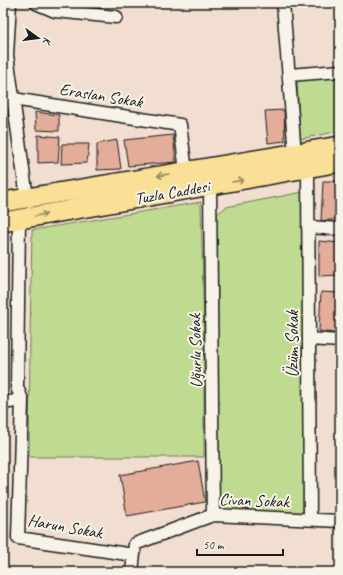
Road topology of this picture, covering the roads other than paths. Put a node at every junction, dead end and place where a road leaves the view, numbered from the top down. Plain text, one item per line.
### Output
1 (10, 3) edge
2 (36, 3) edge
3 (284, 3) edge
4 (55, 7) edge
5 (116, 17) dead end
6 (5, 54) edge
7 (340, 71) edge
8 (289, 75) junction
9 (13, 99) junction
10 (340, 146) edge
11 (301, 161) junction
12 (340, 162) edge
13 (186, 171) junction
14 (210, 186) junction
15 (27, 198) junction
16 (3, 202) edge
17 (11, 220) edge
18 (308, 227) junction
19 (340, 229) edge
20 (309, 339) junction
21 (340, 341) edge
22 (22, 400) junction
23 (3, 403) edge
24 (213, 515) junction
25 (310, 519) junction
26 (340, 520) edge
27 (134, 555) junction
28 (132, 572) edge

1 - 6 street
2 - 4 street
3 - 8 street, Üzüm Sokak
4 - 5 street
6 - 9 street
7 - 8 street
8 - 11 street, Üzüm Sokak
9 - 13 street, Eraslan Sokak
9 - 15 street
10 - 11 main road, Tuzla Caddesi
11 - 12 main road, Tuzla Caddesi
11 - 13 main road, Tuzla Caddesi
14 -> 11 main road, Tuzla Caddesi
11 - 18 street, Üzüm Sokak
13 -> 15 main road, Tuzla Caddesi
17 -> 14 main road, Tuzla Caddesi
14 - 24 street, Uğurlu Sokak
15 - 16 main road, Tuzla Caddesi
17 - 22 street, Harun Sokak
18 - 19 street
18 - 20 street, Üzüm Sokak
20 - 21 street
20 - 25 street, Üzüm Sokak
22 - 23 street
22 - 27 street, Harun Sokak
24 - 25 street, Civan Sokak
24 - 27 street, Civan Sokak
25 - 26 street, Civan Sokak
27 - 28 street

